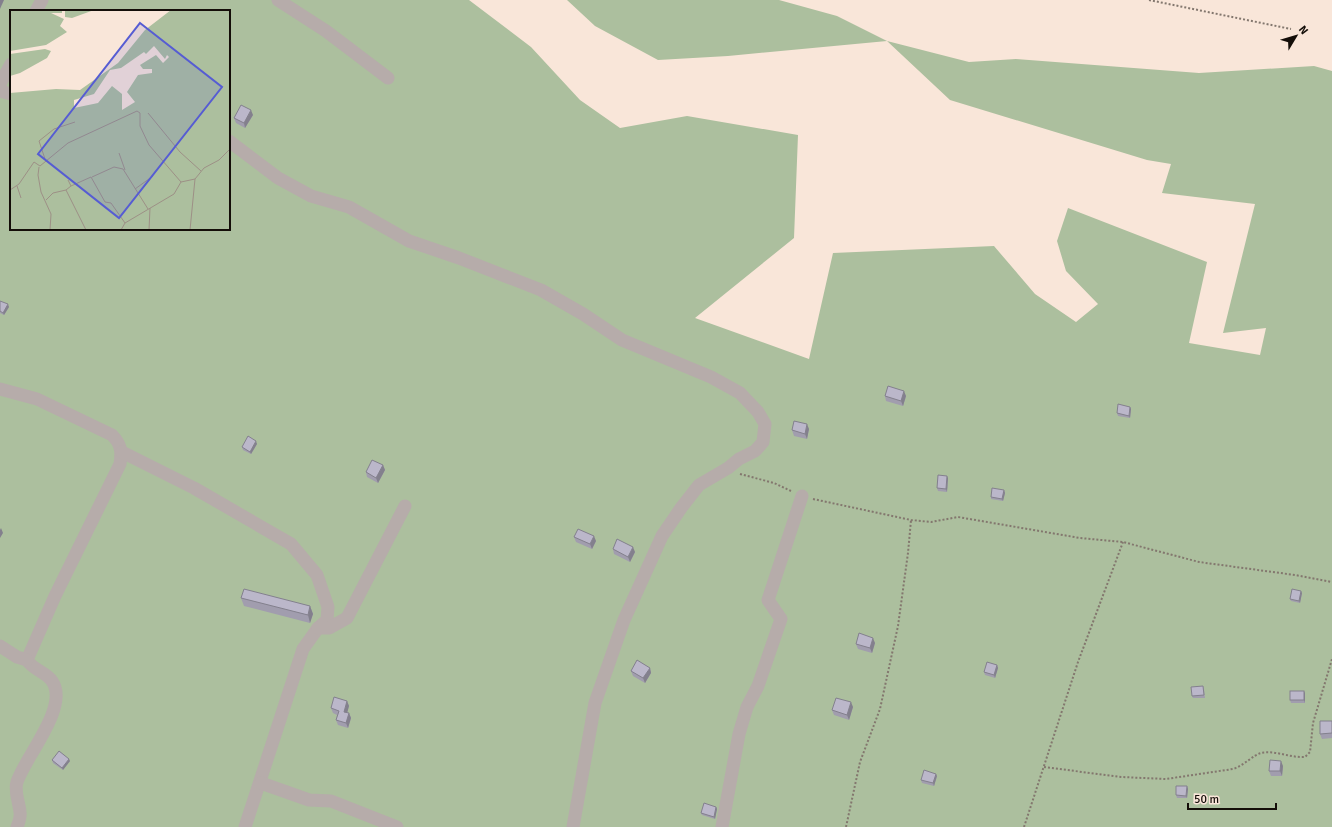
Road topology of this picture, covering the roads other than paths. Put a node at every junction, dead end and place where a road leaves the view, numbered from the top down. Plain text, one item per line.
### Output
1 (42, 0) edge
2 (278, 0) edge
3 (37, 10) edge
4 (10, 66) edge
5 (388, 78) dead end
6 (0, 84) edge
7 (0, 91) edge
8 (10, 94) edge
9 (230, 142) edge
10 (0, 389) edge
11 (122, 452) junction
12 (802, 496) road end
13 (406, 506) dead end
14 (318, 628) junction
15 (0, 646) edge
16 (27, 660) junction
17 (260, 783) junction
18 (18, 827) edge
19 (245, 827) edge
20 (397, 827) edge
21 (573, 827) edge
22 (722, 827) edge

1 - 3 street
2 - 5 street
4 - 6 street
7 - 8 street
9 - 21 street
10 - 11 street
11 - 14 street
11 - 16 street
12 - 22 street
13 - 14 street
14 - 17 street
15 - 16 street
16 - 18 street
17 - 19 street
17 - 20 street

